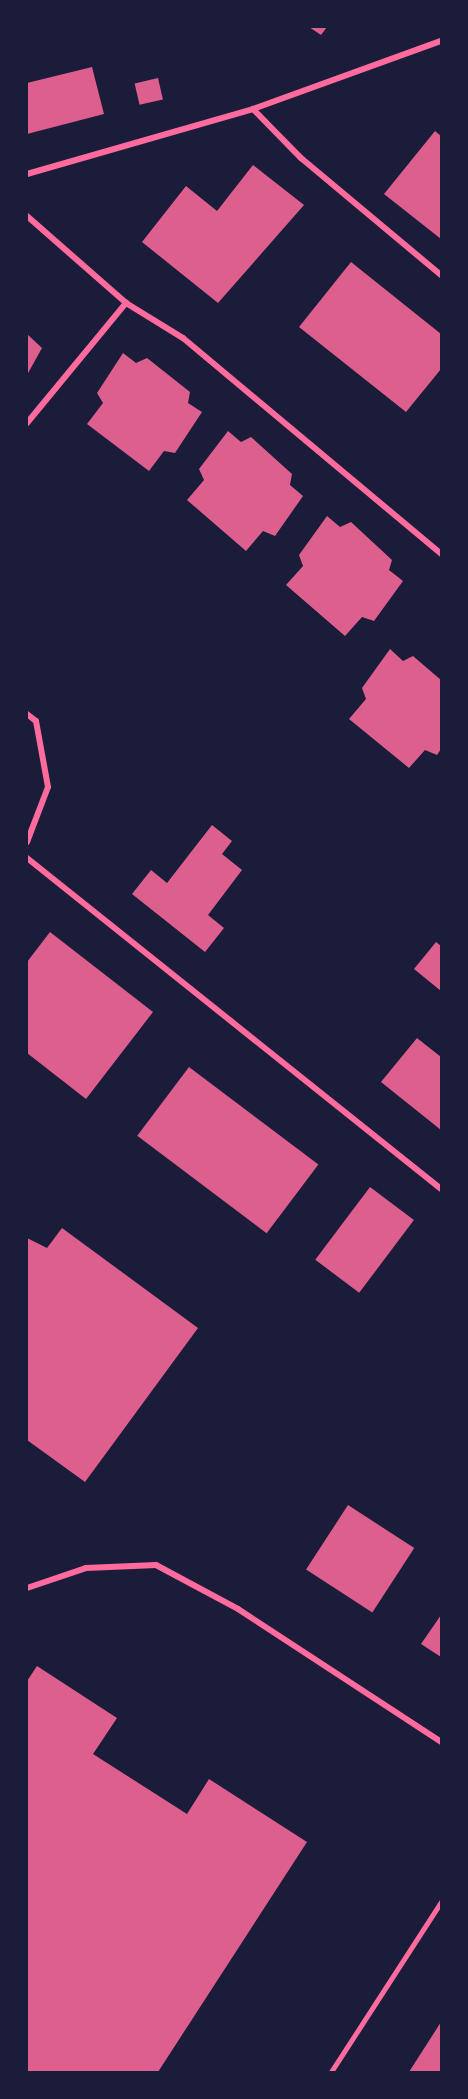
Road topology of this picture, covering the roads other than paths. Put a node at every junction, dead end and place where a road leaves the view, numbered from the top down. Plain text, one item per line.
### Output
1 (441, 41) edge
2 (253, 110) junction
3 (27, 174) edge
4 (27, 216) edge
5 (441, 275) edge
6 (126, 303) junction
7 (27, 423) edge
8 (441, 555) edge
9 (27, 714) edge
10 (27, 842) edge
11 (27, 858) edge
12 (441, 1189) edge
13 (27, 1588) edge
14 (441, 1742) edge
15 (441, 1902) edge
16 (332, 2072) edge

1 - 2 street
2 - 3 street
2 - 5 street
4 - 6 street
6 - 7 street
6 - 8 street
9 - 10 street
11 - 12 street
13 - 14 street
15 - 16 lane

